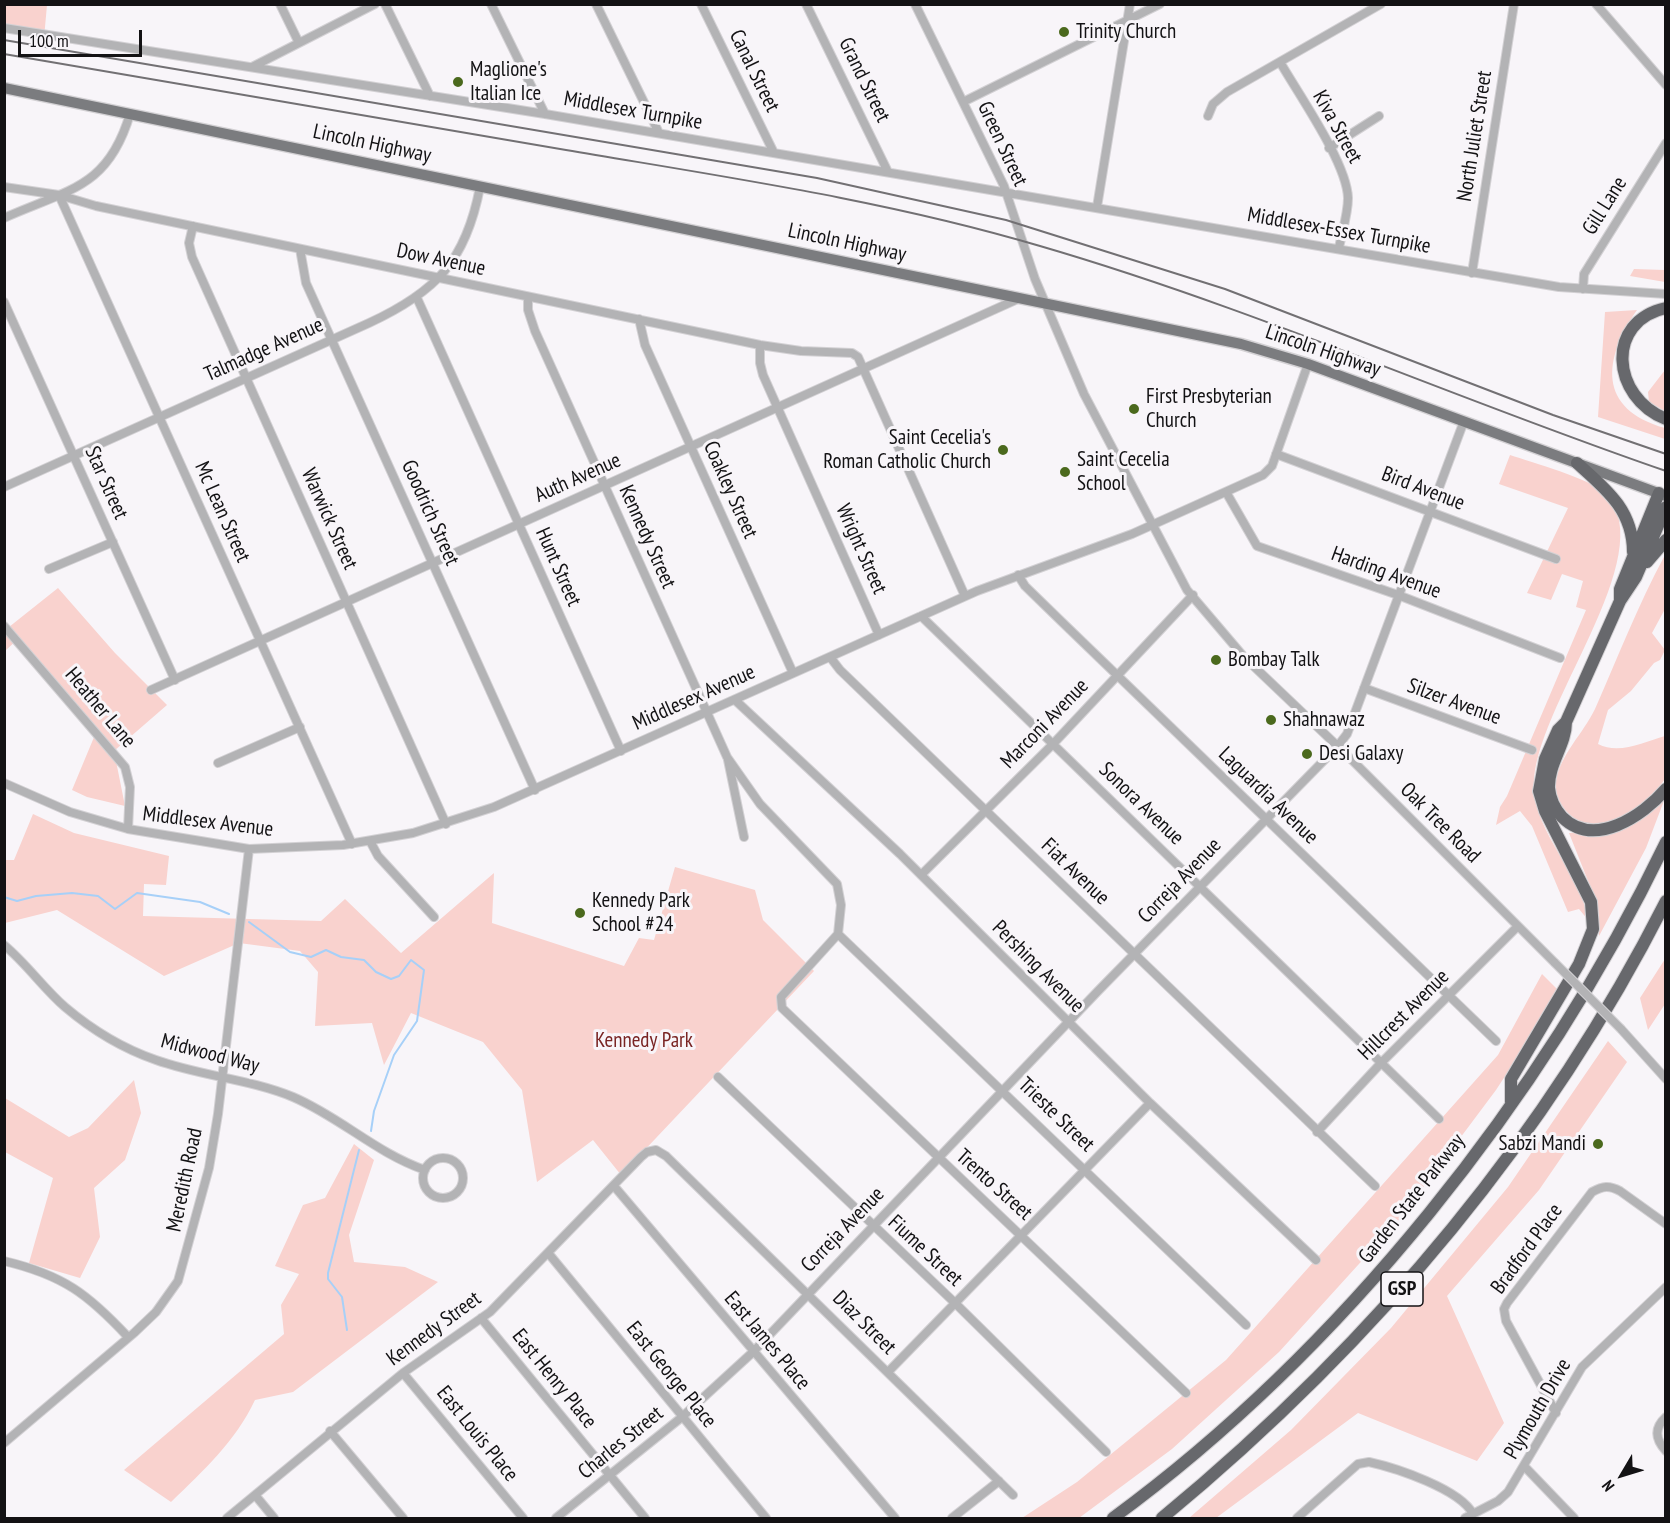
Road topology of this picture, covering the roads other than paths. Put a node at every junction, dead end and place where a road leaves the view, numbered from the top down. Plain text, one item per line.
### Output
1 (280, 4) edge
2 (375, 4) edge
3 (385, 4) edge
4 (491, 4) edge
5 (596, 4) edge
6 (701, 4) edge
7 (806, 4) edge
8 (915, 4) edge
9 (1130, 4) edge
10 (1160, 4) edge
11 (1381, 4) edge
12 (1514, 4) edge
13 (1596, 4) edge
14 (1128, 21) junction
15 (4, 28) edge
16 (299, 43) junction
17 (1280, 62) junction
18 (251, 68) junction
19 (1665, 85) edge
20 (4, 88) edge
21 (430, 96) junction
22 (963, 102) junction
23 (130, 114) junction
24 (545, 114) junction
25 (1208, 116) dead end
26 (1379, 116) dead end
27 (659, 133) junction
28 (1665, 143) edge
29 (1329, 148) junction
30 (774, 153) junction
31 (888, 172) junction
32 (4, 187) edge
33 (480, 187) junction
34 (1006, 192) junction
35 (59, 195) junction
36 (1097, 207) junction
37 (4, 218) edge
38 (193, 226) junction
39 (1339, 248) junction
40 (300, 249) junction
41 (1472, 273) junction
42 (440, 277) junction
43 (1583, 289) junction
44 (1665, 294) edge
45 (528, 297) junction
46 (417, 298) junction
47 (1020, 298) junction
48 (4, 302) edge
49 (1045, 303) junction
50 (1665, 308) edge
51 (639, 319) junction
52 (332, 340) junction
53 (760, 345) junction
54 (1308, 364) junction
55 (864, 369) junction
56 (246, 378) junction
57 (777, 408) junction
58 (160, 417) junction
59 (1665, 419) edge
60 (1464, 421) junction
61 (691, 447) junction
62 (1276, 454) junction
63 (74, 456) junction
64 (1577, 463) junction
65 (605, 486) junction
66 (4, 487) edge
67 (1226, 492) junction
68 (1662, 494) edge
69 (1665, 507) edge
70 (1430, 511) junction
71 (519, 525) junction
72 (1151, 525) junction
73 (1665, 540) edge
74 (113, 542) junction
75 (1633, 558) junction
76 (1556, 559) dead end
77 (433, 564) junction
78 (49, 569) dead end
79 (1018, 575) junction
80 (1636, 577) junction
81 (1193, 595) junction
82 (1398, 595) junction
83 (965, 596) junction
84 (1620, 601) junction
85 (346, 602) junction
86 (921, 616) junction
87 (4, 626) edge
88 (879, 635) junction
89 (261, 641) junction
90 (830, 657) junction
91 (1560, 658) dead end
92 (793, 673) junction
93 (1116, 676) junction
94 (175, 680) junction
95 (1364, 688) junction
96 (151, 690) dead end
97 (735, 700) junction
98 (706, 712) junction
99 (1566, 722) junction
100 (300, 727) junction
101 (1053, 744) junction
102 (1337, 747) junction
103 (1532, 750) dead end
104 (621, 751) junction
105 (727, 757) junction
106 (218, 763) dead end
107 (4, 783) edge
108 (1665, 789) edge
109 (535, 790) junction
110 (985, 810) junction
111 (1266, 819) junction
112 (446, 824) junction
113 (128, 829) junction
114 (744, 837) dead end
115 (370, 841) junction
116 (1665, 842) edge
117 (352, 844) junction
118 (249, 849) junction
119 (921, 875) junction
120 (1200, 886) junction
121 (1665, 901) edge
122 (434, 917) dead end
123 (1660, 920) edge
124 (1518, 926) junction
125 (838, 934) junction
126 (4, 945) edge
127 (1134, 954) junction
128 (1448, 995) junction
129 (1069, 1022) junction
130 (1496, 1041) dead end
131 (1382, 1062) junction
132 (718, 1077) dead end
133 (223, 1078) junction
134 (1665, 1079) edge
135 (1003, 1090) junction
136 (1511, 1102) junction
137 (1150, 1103) junction
138 (1440, 1119) dead end
139 (1317, 1132) junction
140 (647, 1152) joint
141 (938, 1158) junction
142 (1085, 1169) junction
143 (425, 1170) junction
144 (614, 1186) junction
145 (1375, 1186) dead end
146 (1665, 1224) edge
147 (872, 1225) junction
148 (1021, 1234) junction
149 (549, 1254) junction
150 (1316, 1260) dead end
151 (4, 1261) edge
152 (1665, 1287) edge
153 (807, 1292) junction
154 (954, 1302) junction
155 (481, 1318) junction
156 (1246, 1325) dead end
157 (128, 1337) junction
158 (753, 1352) junction
159 (888, 1372) junction
160 (403, 1373) junction
161 (1186, 1393) dead end
162 (1556, 1413) junction
163 (682, 1417) junction
164 (1665, 1417) edge
165 (330, 1431) junction
166 (4, 1443) edge
167 (1665, 1451) edge
168 (1106, 1452) dead end
169 (1525, 1467) junction
170 (609, 1476) junction
171 (999, 1481) junction
172 (255, 1495) junction
173 (1013, 1495) dead end
174 (1469, 1516) edge
175 (227, 1518) edge
176 (274, 1518) edge
177 (403, 1518) edge
178 (523, 1518) edge
179 (556, 1518) edge
180 (645, 1518) edge
181 (766, 1518) edge
182 (895, 1518) edge
183 (952, 1518) edge
184 (1113, 1518) edge
185 (1162, 1518) edge
186 (1297, 1518) edge
187 (1574, 1518) edge

1 - 16 street
2 - 16 street
3 - 21 street
4 - 24 street
5 - 27 street
6 - 30 street, Canal Street
7 - 31 street, Grand Street
8 - 22 street, Green Street
9 - 14 street
10 - 14 street
11 - 17 street
12 - 41 street, North Juliet Street
13 - 19 street
14 - 22 street
14 - 36 street
15 - 18 street, Middlesex Turnpike
16 - 18 street
17 - 25 street
17 - 29 street, Kiva Street
18 - 21 street, Middlesex Turnpike
20 - 23 main road, Lincoln Highway
21 - 24 street, Middlesex Turnpike
22 - 34 street, Green Street
23 - 33 main road, Lincoln Highway
23 - 35 street
24 - 27 street, Middlesex Turnpike
26 - 29 street
27 - 30 street, Middlesex Turnpike
28 - 43 street, Gill Lane
29 - 39 street, Kiva Street
30 - 31 street, Middlesex Turnpike
31 - 34 street, Middlesex Turnpike
32 - 35 street, Dow Avenue
33 - 42 street, Talmadge Avenue
33 - 47 main road, Lincoln Highway
34 - 36 street, Middlesex-Essex Turnpike
34 - 49 street, Green Street
35 - 37 street
35 - 38 street, Dow Avenue
35 - 58 street, Mc Lean Street
36 - 39 street, Middlesex-Essex Turnpike
38 - 40 street, Dow Avenue
38 - 56 street, Warwick Street
39 - 41 street, Middlesex-Essex Turnpike
40 - 42 street, Dow Avenue
40 - 52 street, Goodrich Street
41 - 43 street, Middlesex-Essex Turnpike
42 - 45 street, Dow Avenue
42 - 46 street, Talmadge Avenue
43 - 44 street, Middlesex-Essex Turnpike
45 - 51 street, Dow Avenue
45 - 65 street, Kennedy Street
46 - 52 street, Talmadge Avenue
46 - 71 street, Hunt Street
47 - 49 main road, Lincoln Highway
47 - 55 street, Auth Avenue
48 - 63 street, Star Street
49 - 54 main road, Lincoln Highway
49 - 72 street, Oak Tree Road
50 - 59 highway
51 - 53 street, Dow Avenue
51 - 61 street, Coakley Street
52 - 56 street, Talmadge Avenue
52 - 77 street, Goodrich Street
53 - 55 street, Dow Avenue
53 - 57 street, Wright Street
54 - 60 main road, Lincoln Highway
54 - 62 street, Middlesex Avenue
55 - 57 street, Auth Avenue
55 - 83 street
56 - 58 street, Talmadge Avenue
56 - 85 street, Warwick Street
57 - 61 street, Auth Avenue
57 - 88 street, Wright Street
58 - 63 street, Talmadge Avenue
58 - 89 street, Mc Lean Street
60 - 64 main road, Lincoln Highway
60 - 70 street, Correja Avenue
61 - 65 street, Auth Avenue
61 - 92 street, Coakley Street
62 - 67 street, Middlesex Avenue
62 - 70 street, Bird Avenue
63 - 66 street, Talmadge Avenue
63 - 74 street, Star Street
64 - 68 main road, Lincoln Highway
64 - 75 highway
65 - 71 street, Auth Avenue
65 - 98 street, Kennedy Street
67 - 72 street, Middlesex Avenue
67 - 82 street, Harding Avenue
68 - 75 highway
69 - 80 highway
70 - 76 street, Bird Avenue
70 - 82 street, Correja Avenue
71 - 77 street, Auth Avenue
71 - 104 street, Hunt Street
72 - 79 street, Middlesex Avenue
72 - 81 street, Oak Tree Road
73 - 80 highway
74 - 78 street
74 - 94 street, Star Street
75 - 84 highway
77 - 85 street, Auth Avenue
77 - 109 street, Goodrich Street
79 - 83 street, Middlesex Avenue
79 - 93 street, Laguardia Avenue
80 - 84 highway
81 - 93 street, Marconi Avenue
81 - 102 street, Oak Tree Road
82 - 91 street, Harding Avenue
82 - 95 street, Correja Avenue
83 - 86 street, Middlesex Avenue
84 - 99 highway
85 - 89 street, Auth Avenue
85 - 112 street, Warwick Street
86 - 88 street, Middlesex Avenue
86 - 101 street, Sonora Avenue
87 - 113 street, Heather Lane
88 - 90 street, Middlesex Avenue
89 - 94 street, Auth Avenue
89 - 100 street, Mc Lean Street
90 - 92 street, Middlesex Avenue
90 - 110 street, Fiat Avenue
92 - 97 street, Middlesex Avenue
93 - 101 street, Marconi Avenue
93 - 111 street, Laguardia Avenue
94 - 96 street, Auth Avenue
95 - 102 street, Correja Avenue
95 - 103 street, Silzer Avenue
97 - 98 street, Middlesex Avenue
97 - 119 street, Pershing Avenue
98 - 104 street, Middlesex Avenue
98 - 105 street, Kennedy Street
99 - 108 highway
99 - 136 highway
100 - 106 street
100 - 117 street, Mc Lean Street
101 - 110 street, Marconi Avenue
101 - 120 street, Sonora Avenue
102 - 111 street, Correja Avenue
102 - 124 street, Oak Tree Road
104 - 109 street, Middlesex Avenue
105 - 114 street, Kennedy Street
105 - 125 street, Kennedy Street
107 - 113 street, Middlesex Avenue
109 - 112 street, Middlesex Avenue
110 - 119 street, Marconi Avenue
110 - 127 street, Fiat Avenue
111 - 120 street, Correja Avenue
111 - 128 street, Laguardia Avenue
112 - 115 street, Middlesex Avenue
113 - 118 street, Middlesex Avenue
115 - 117 street, Middlesex Avenue
115 - 122 street
116 - 136 highway, Garden State Parkway / GSP
117 - 118 street, Middlesex Avenue
118 - 133 street, Meredith Road
119 - 129 street, Pershing Avenue
120 - 127 street, Correja Avenue
120 - 131 street, Sonora Avenue
121 - 123 highway
123 - 185 highway, GSP
124 - 128 street, Hillcrest Avenue
124 - 134 street, Oak Tree Road, bridge
125 - 135 street, Trieste Street
125 - 141 street, Trento Street
126 - 133 street, Midwood Way
127 - 129 street, Correja Avenue
127 - 139 street, Fiat Avenue
128 - 130 street, Laguardia Avenue
128 - 131 street, Hillcrest Avenue
129 - 135 street, Correja Avenue
129 - 137 street, Pershing Avenue
131 - 138 street, Sonora Avenue
131 - 139 street, Hillcrest Avenue
132 - 147 street, Fiume Street
133 - 143 street, Midwood Way
133 - 157 street, Meredith Road
135 - 141 street, Correja Avenue
135 - 142 street, Trieste Street
136 - 184 highway, Garden State Parkway / GSP
137 - 142 street
137 - 150 street, Pershing Avenue
139 - 145 street, Fiat Avenue
140 - 144 street, Kennedy Street
140 - 153 street, Diaz Street
141 - 147 street, Correja Avenue
141 - 148 street, Trento Street
142 - 148 street
142 - 156 street, Trieste Street
143 - 143 street
144 - 149 street, Kennedy Street
144 - 158 street, East James Place
146 - 162 street, Bradford Place
147 - 153 street, Correja Avenue
147 - 154 street, Fiume Street
148 - 154 street
148 - 161 street, Trento Street
149 - 155 street, Kennedy Street
149 - 163 street, East George Place
151 - 157 street
152 - 162 street, Plymouth Drive
153 - 158 street, Charles Street
153 - 159 street, Diaz Street
154 - 159 street
154 - 168 street, Fiume Street
155 - 160 street, Kennedy Street
155 - 170 street, East Henry Place
157 - 166 street, Meredith Road
158 - 163 street, Charles Street
158 - 182 street, East James Place
159 - 171 street, Diaz Street
160 - 165 street, Kennedy Street
160 - 178 street, East Louis Place
162 - 169 street, Plymouth Drive
163 - 170 street, Charles Street
163 - 181 street, East George Place
164 - 167 street
165 - 172 street, Kennedy Street
165 - 177 street
169 - 174 street, Plymouth Drive
169 - 187 street
170 - 179 street, Charles Street
170 - 180 street, East Henry Place
171 - 173 street, Diaz Street
171 - 183 street
172 - 175 street, Kennedy Street
172 - 176 street
174 - 186 street

